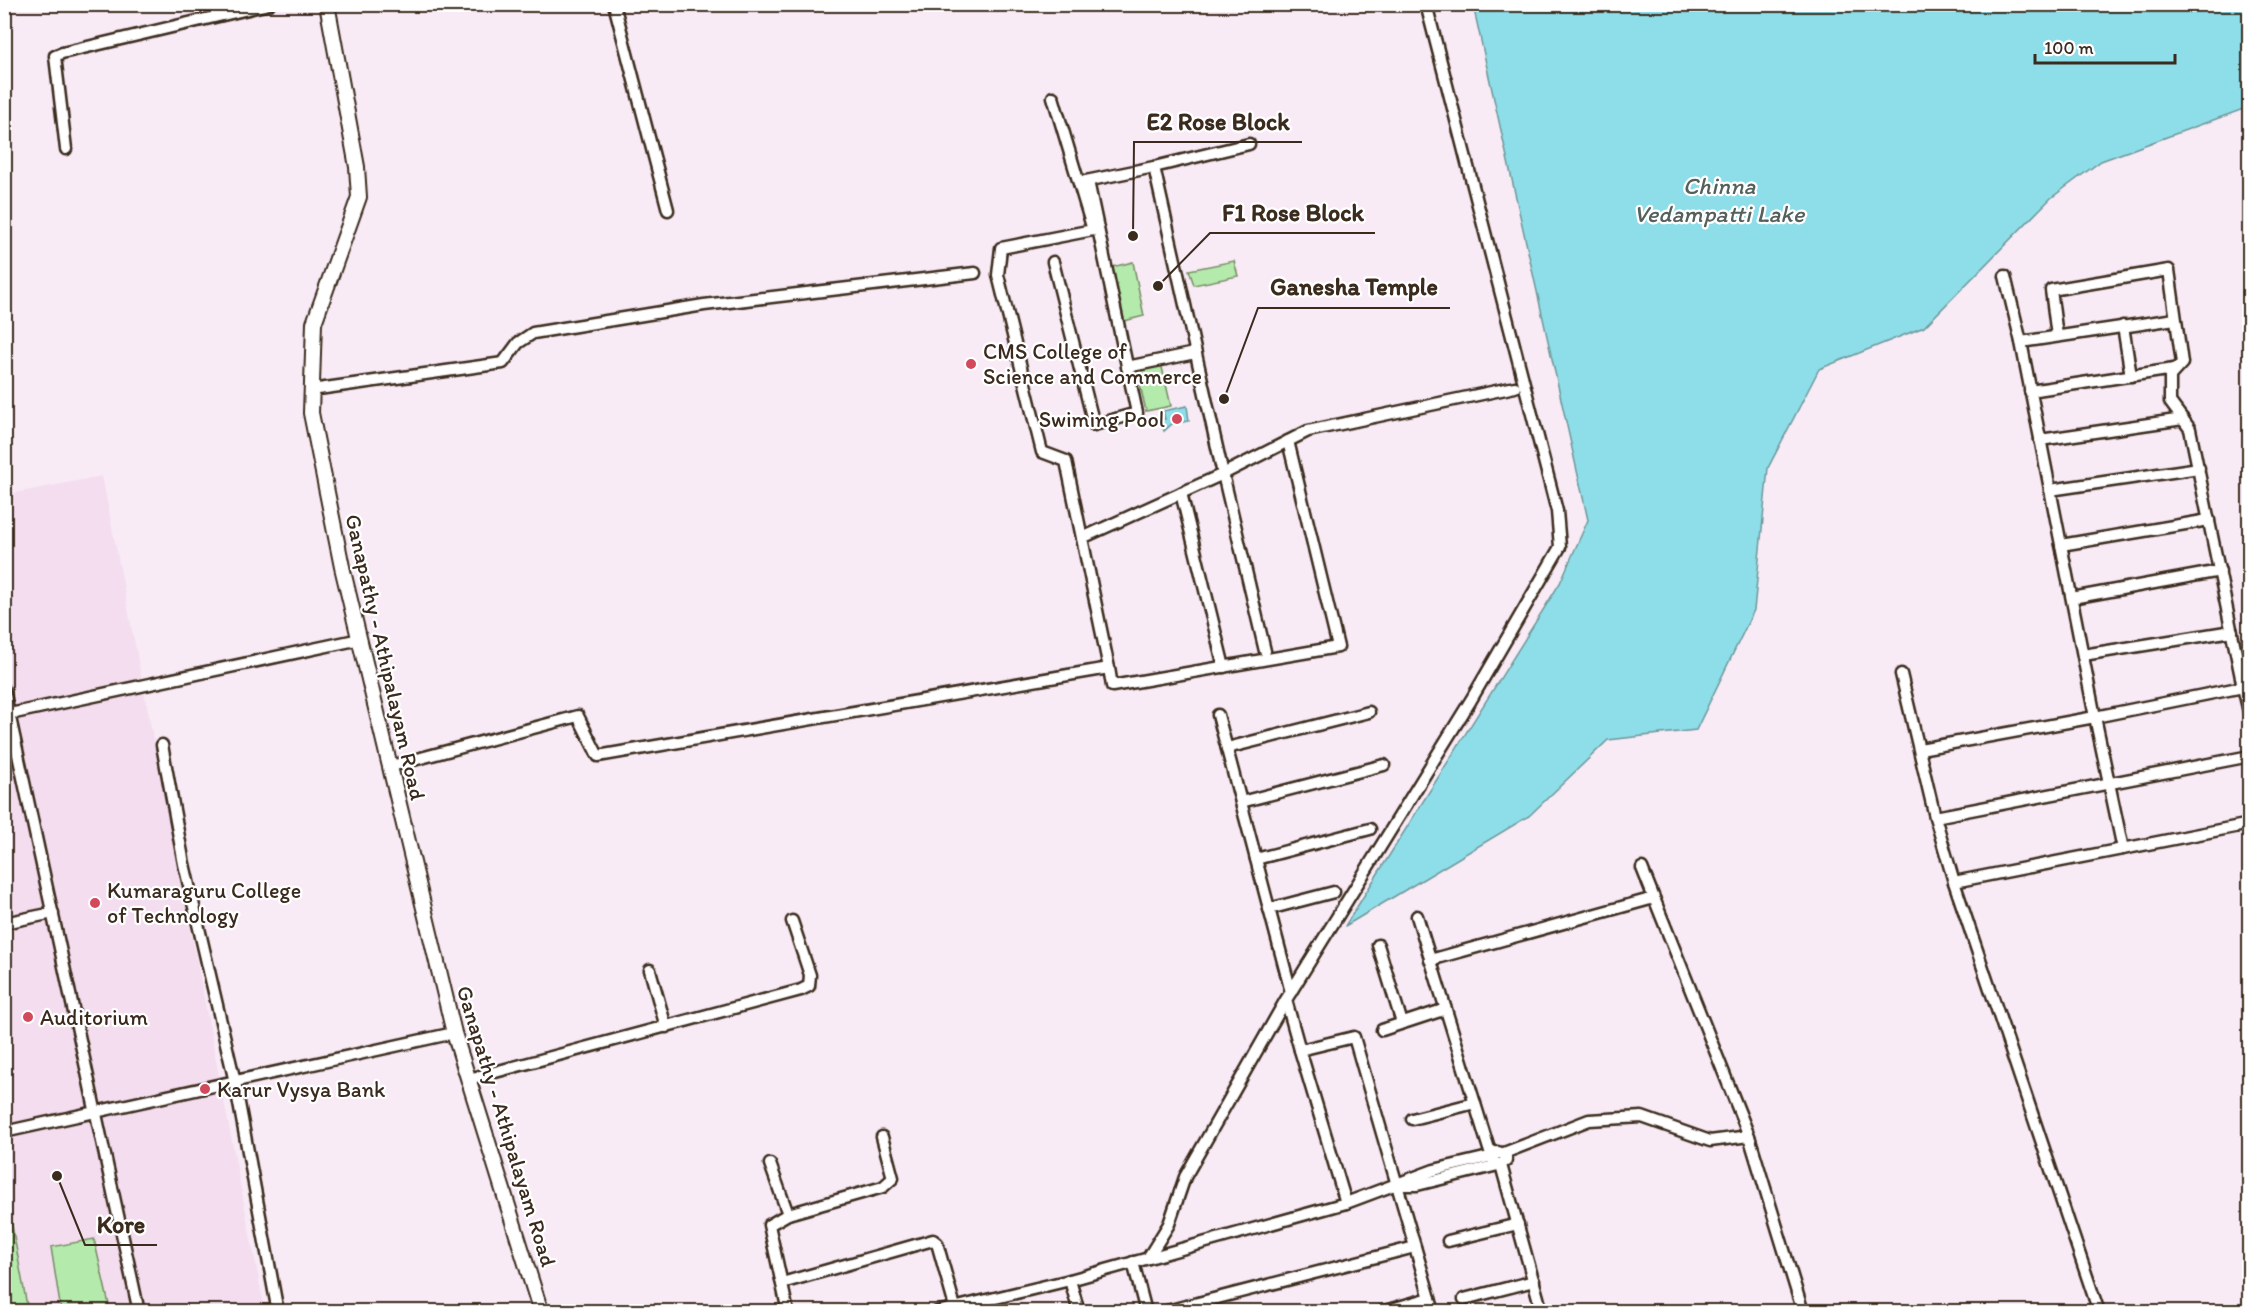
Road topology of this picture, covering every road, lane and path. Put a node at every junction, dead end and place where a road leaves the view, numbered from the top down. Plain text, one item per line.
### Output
1 (269, 4) edge
2 (327, 4) edge
3 (614, 4) edge
4 (1426, 4) edge
5 (1053, 97) dead end
6 (1248, 144) dead end
7 (66, 149) dead end
8 (1154, 167) junction
9 (1083, 182) junction
10 (668, 210) dead end
11 (1053, 262) dead end
12 (975, 273) dead end
13 (2005, 276) dead end
14 (2175, 319) junction
15 (2123, 327) junction
16 (2057, 336) junction
17 (2021, 342) junction
18 (1195, 353) junction
19 (1127, 367) junction
20 (2174, 369) junction
21 (2131, 376) junction
22 (1515, 387) dead end
23 (311, 390) junction
24 (2030, 391) junction
25 (2183, 418) junction
26 (2040, 440) junction
27 (1288, 441) junction
28 (2199, 468) junction
29 (1222, 474) junction
30 (2050, 490) junction
31 (1181, 493) junction
32 (2209, 520) junction
33 (1082, 538) junction
34 (2061, 545) junction
35 (2220, 571) junction
36 (2072, 598) junction
37 (2232, 631) junction
38 (360, 639) junction
39 (1265, 651) dead end
40 (2083, 655) junction
41 (1224, 667) junction
42 (1109, 668) junction
43 (1901, 674) dead end
44 (2243, 687) junction
45 (4, 690) edge
46 (1369, 712) dead end
47 (10, 714) junction
48 (1218, 715) dead end
49 (2250, 716) edge
50 (2095, 717) junction
51 (10, 743) edge
52 (162, 745) dead end
53 (1227, 748) junction
54 (1920, 750) junction
55 (2250, 756) edge
56 (1384, 765) dead end
57 (391, 766) junction
58 (2109, 782) junction
59 (1241, 802) junction
60 (1935, 817) junction
61 (2250, 824) edge
62 (1370, 829) dead end
63 (2123, 849) junction
64 (1256, 859) junction
65 (1642, 868) dead end
66 (1954, 882) junction
67 (1334, 892) dead end
68 (1654, 898) junction
69 (1269, 909) junction
70 (53, 913) junction
71 (1417, 916) dead end
72 (792, 921) dead end
73 (4, 923) edge
74 (1378, 945) dead end
75 (1430, 960) junction
76 (650, 970) dead end
77 (1288, 996) junction
78 (1446, 1009) junction
79 (1402, 1023) junction
80 (666, 1027) junction
81 (1382, 1030) dead end
82 (454, 1033) junction
83 (1300, 1050) junction
84 (469, 1079) junction
85 (234, 1082) junction
86 (1475, 1103) junction
87 (96, 1113) junction
88 (1412, 1119) dead end
89 (4, 1132) edge
90 (1749, 1136) junction
91 (882, 1137) dead end
92 (1498, 1159) junction
93 (770, 1164) dead end
94 (1396, 1185) junction
95 (1346, 1203) junction
96 (788, 1214) junction
97 (1518, 1224) junction
98 (1448, 1241) dead end
99 (1415, 1247) junction
100 (1148, 1258) junction
101 (1133, 1262) junction
102 (1070, 1280) junction
103 (1534, 1281) junction
104 (782, 1283) junction
105 (1430, 1298) junction
106 (1464, 1299) dead end
107 (955, 1307) junction
108 (139, 1311) edge
109 (278, 1311) edge
110 (541, 1311) edge
111 (788, 1311) edge
112 (937, 1311) edge
113 (1079, 1311) edge
114 (1146, 1311) edge
115 (1163, 1311) edge
116 (1381, 1311) edge
117 (1434, 1311) edge
118 (1542, 1311) edge
119 (1803, 1311) edge
120 (2099, 1311) edge

1 - 7 street
2 - 23 main road, Ganapathy - Athipalayam Road
3 - 10 street
4 - 77 street
5 - 9 street
6 - 8 street
8 - 9 street
8 - 18 street
9 - 19 street
9 - 33 street
11 - 19 street
12 - 23 street
13 - 17 street
14 - 15 street
14 - 16 street
14 - 20 street
15 - 16 street
15 - 21 street
16 - 17 street
17 - 24 street
18 - 19 street
18 - 29 street
20 - 21 street
20 - 25 street
21 - 24 street
22 - 27 street
23 - 38 main road, Ganapathy - Athipalayam Road
24 - 26 street
25 - 26 street
25 - 28 street
26 - 30 street
27 - 29 street
27 - 41 street
28 - 30 street
28 - 32 street
29 - 31 street
29 - 39 street
30 - 34 street
31 - 33 street
31 - 41 street
32 - 34 street
32 - 35 street
33 - 42 street
34 - 36 street
35 - 36 street
35 - 37 street
36 - 40 street
37 - 40 street
37 - 44 street
38 - 47 street
38 - 57 main road, Ganapathy - Athipalayam Road
40 - 50 street
41 - 42 street
42 - 57 street
43 - 54 street
44 - 49 street
44 - 50 street
45 - 47 street
46 - 53 street
47 - 51 street
48 - 53 street
50 - 54 street
50 - 58 street
51 - 70 street
52 - 85 street
53 - 59 street
54 - 60 street
55 - 58 street
56 - 59 street
57 - 82 main road, Ganapathy - Athipalayam Road
58 - 60 street
58 - 63 street
59 - 64 street
60 - 66 street
61 - 63 street
62 - 64 street
63 - 66 street
64 - 69 street
65 - 68 street
66 - 120 street
67 - 69 street
68 - 75 street
68 - 90 street
69 - 77 street
70 - 73 street
70 - 87 street
71 - 75 street
72 - 80 street
74 - 79 street
75 - 78 street
76 - 80 street
77 - 83 street
77 - 100 street
78 - 79 street
78 - 86 street
79 - 81 street
80 - 84 street
82 - 84 main road, Ganapathy - Athipalayam Road
82 - 85 street
83 - 94 street
83 - 95 street
84 - 110 main road, Ganapathy - Athipalayam Road
85 - 87 street
85 - 109 street
86 - 88 street
86 - 92 street
87 - 89 street
87 - 108 street
90 - 92 street
90 - 119 street
91 - 96 street
92 - 94 street
92 - 97 street
93 - 96 street
94 - 95 street
94 - 99 street
95 - 100 street
96 - 104 street
97 - 98 street
97 - 103 street
99 - 105 street
99 - 115 street
100 - 101 street
101 - 102 street
101 - 114 street
102 - 107 street
102 - 113 street
103 - 106 street
103 - 118 street
104 - 107 street
104 - 111 street
105 - 116 street
105 - 117 street
107 - 112 street

